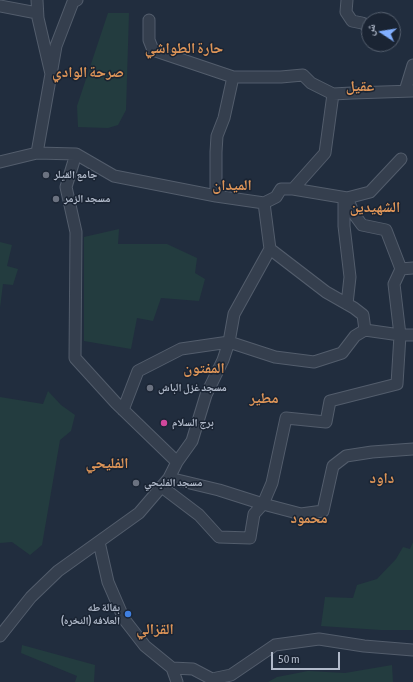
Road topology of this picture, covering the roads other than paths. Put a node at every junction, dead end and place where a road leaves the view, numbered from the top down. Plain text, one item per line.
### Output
1 (37, 0) edge
2 (77, 0) edge
3 (347, 0) edge
4 (0, 6) edge
5 (37, 13) junction
6 (149, 20) dead end
7 (361, 23) edge
8 (413, 65) edge
9 (51, 74) junction
10 (233, 76) junction
11 (409, 91) edge
12 (333, 94) junction
13 (37, 153) junction
14 (76, 154) junction
15 (401, 159) dead end
16 (0, 162) edge
17 (293, 189) junction
18 (216, 196) junction
19 (346, 198) junction
20 (264, 204) junction
21 (270, 249) junction
22 (413, 268) edge
23 (401, 269) junction
24 (347, 304) junction
25 (365, 330) junction
26 (400, 335) junction
27 (413, 335) edge
28 (229, 342) junction
29 (123, 410) junction
30 (413, 449) edge
31 (177, 462) junction
32 (169, 478) junction
33 (162, 486) junction
34 (263, 504) junction
35 (99, 542) junction
36 (0, 636) edge
37 (413, 650) edge
38 (172, 668) junction
39 (224, 679) edge
40 (177, 682) edge

1 - 5 street
2 - 9 street
3 - 7 street
4 - 5 street
5 - 9 street
6 - 10 street
8 - 11 street
9 - 13 street
10 - 12 street
10 - 18 street
11 - 12 street
12 - 17 street
13 - 14 street
13 - 16 street
14 - 18 street
14 - 29 street
15 - 19 street
17 - 19 street
17 - 20 street
18 - 20 street
19 - 23 street
19 - 24 street
20 - 21 street
21 - 24 street
21 - 28 street
22 - 23 street
23 - 26 street
24 - 25 street
25 - 26 street
25 - 28 street
26 - 27 street
26 - 34 street
28 - 29 street
28 - 31 street
29 - 31 street
30 - 34 street
31 - 32 street
32 - 33 street
32 - 34 street
33 - 34 street
33 - 35 street
35 - 36 street
35 - 38 street
37 - 39 street
38 - 39 street
38 - 40 street

